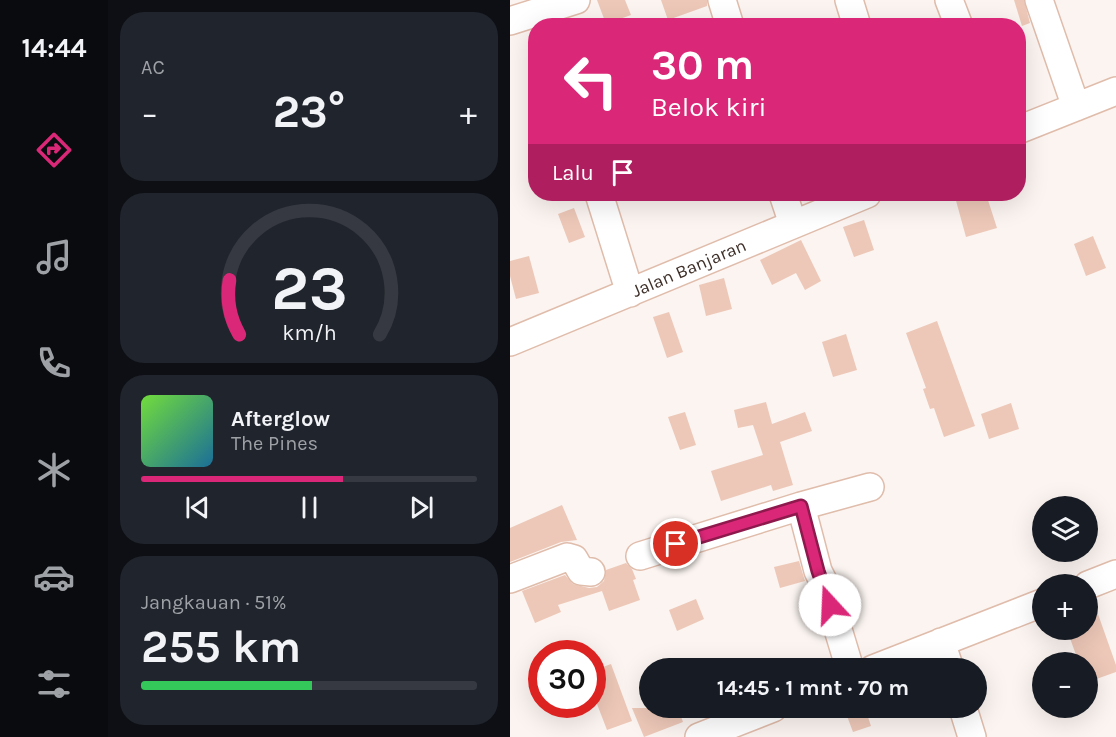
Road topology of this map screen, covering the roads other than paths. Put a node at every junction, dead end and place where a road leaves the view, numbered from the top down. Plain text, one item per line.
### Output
1 (576, 0) edge
2 (722, 0) edge
3 (849, 0) edge
4 (949, 0) edge
5 (1039, 0) edge
6 (543, 18) edge
7 (728, 18) edge
8 (855, 18) edge
9 (956, 18) edge
10 (528, 19) edge
11 (510, 21) edge
12 (1116, 91) edge
13 (1076, 107) junction
14 (1026, 127) edge
15 (601, 201) edge
16 (785, 201) edge
17 (850, 201) edge
18 (793, 224) junction
19 (630, 293) junction
20 (510, 342) edge
21 (870, 487) dead end
22 (801, 506) junction
23 (640, 556) dead end
24 (591, 572) dead end
25 (1116, 574) edge
26 (510, 579) edge
27 (1098, 581) edge
28 (1032, 607) edge
29 (941, 642) junction
30 (847, 658) edge
31 (901, 658) edge
32 (946, 658) edge
33 (747, 718) edge
34 (966, 718) edge
35 (699, 737) edge
36 (972, 737) edge

1 - 6 street
2 - 7 street
3 - 8 street
4 - 9 street
5 - 13 street
10 - 11 street
12 - 13 street
13 - 14 street
15 - 19 street
16 - 18 street
17 - 18 street, Jalan Banjaran
18 - 19 street, Jalan Banjaran
19 - 20 street, Jalan Banjaran
21 - 22 street
22 - 23 street
22 - 30 street
24 - 26 street
25 - 27 street
28 - 29 street
29 - 31 street
29 - 32 street
33 - 35 street
34 - 36 street

